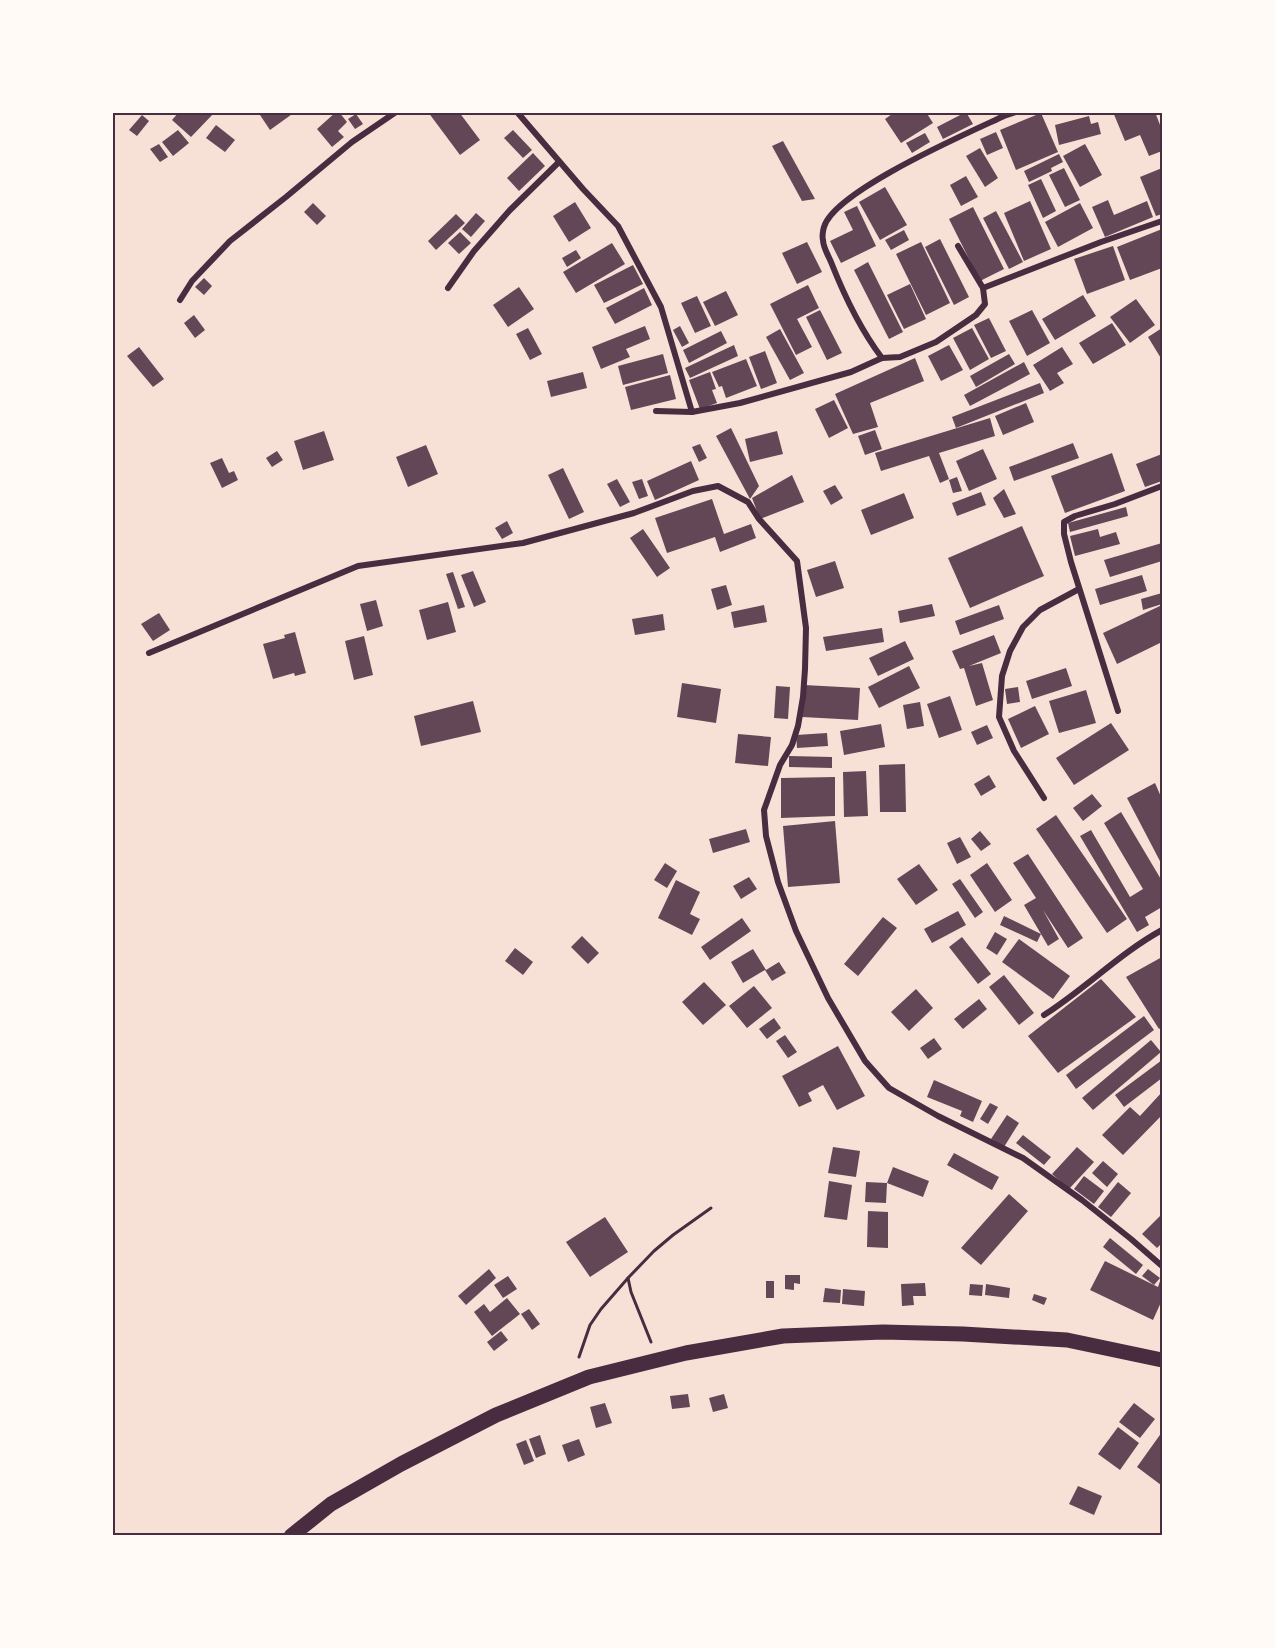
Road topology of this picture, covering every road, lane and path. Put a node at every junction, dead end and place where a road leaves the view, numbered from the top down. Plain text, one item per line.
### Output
1 (396, 112) edge
2 (517, 112) edge
3 (1016, 112) edge
4 (559, 162) junction
5 (1162, 221) edge
6 (958, 246) dead end
7 (448, 288) dead end
8 (983, 288) junction
9 (180, 300) dead end
10 (882, 358) junction
11 (656, 411) dead end
12 (692, 412) junction
13 (1162, 486) edge
14 (1079, 589) junction
15 (149, 652) dead end
16 (1118, 711) dead end
17 (1044, 798) dead end
18 (1162, 930) edge
19 (1044, 1015) dead end
20 (711, 1208) dead end
21 (1162, 1266) edge
22 (628, 1278) junction
23 (651, 1342) dead end
24 (579, 1357) dead end
25 (1162, 1360) edge
26 (291, 1536) edge

1 - 9 street
2 - 4 street
3 - 10 street
4 - 7 street
4 - 12 street
5 - 8 street
6 - 8 street
8 - 10 street
10 - 12 street
11 - 12 street
13 - 14 street
14 - 16 street
14 - 17 street
15 - 21 street
18 - 19 street
20 - 22 path
22 - 23 path
22 - 24 path
25 - 26 main road

